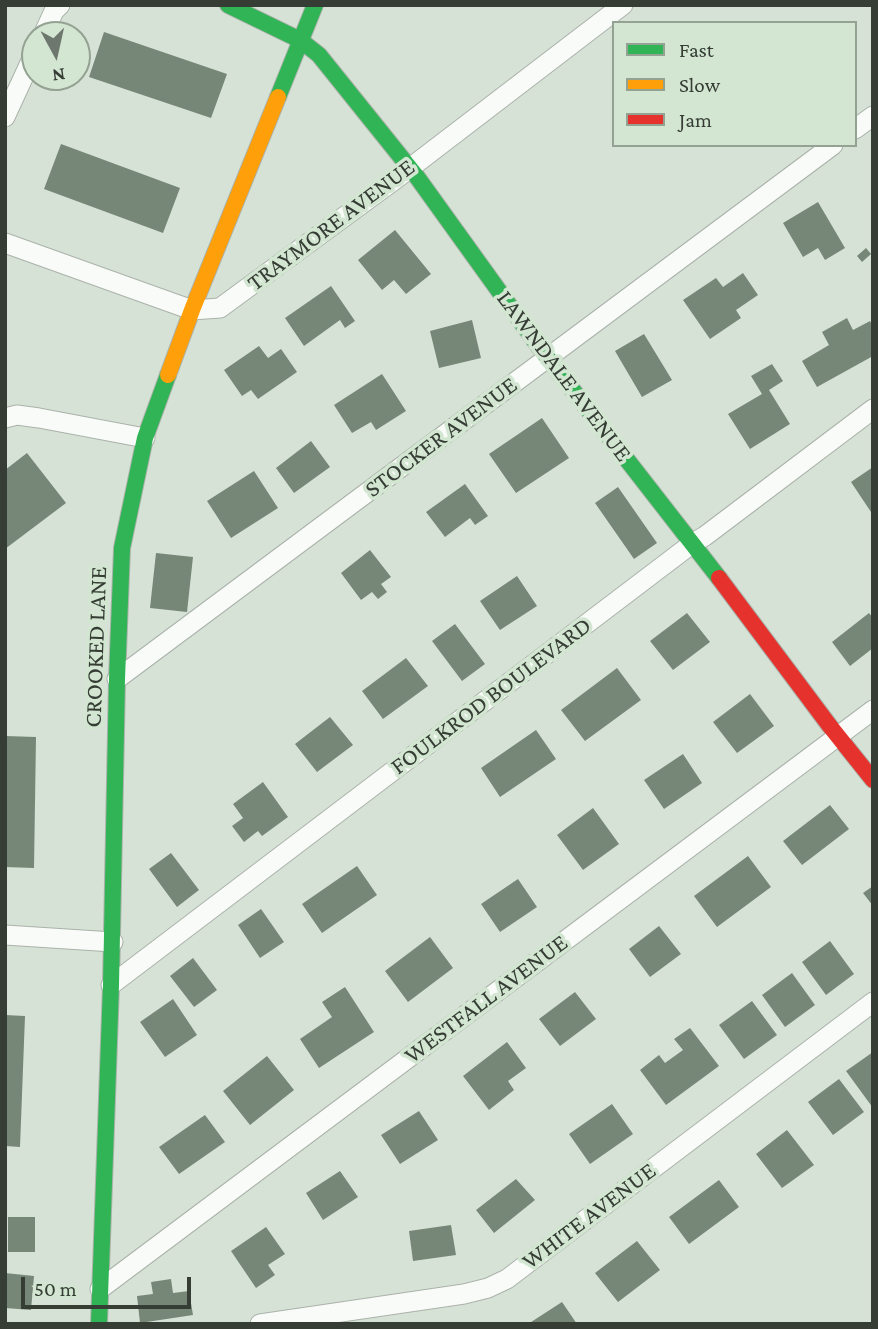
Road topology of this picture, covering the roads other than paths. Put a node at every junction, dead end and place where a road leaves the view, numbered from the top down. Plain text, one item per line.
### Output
1 (60, 5) edge
2 (228, 5) edge
3 (315, 5) edge
4 (623, 5) edge
5 (49, 21) edge
6 (300, 40) junction
7 (21, 82) edge
8 (873, 116) edge
9 (5, 117) edge
10 (857, 128) edge
11 (830, 147) edge
12 (409, 168) junction
13 (5, 243) edge
14 (192, 310) junction
15 (548, 358) junction
16 (873, 409) edge
17 (5, 418) edge
18 (145, 438) junction
19 (693, 543) junction
20 (117, 679) junction
21 (873, 710) edge
22 (838, 736) junction
23 (873, 780) edge
24 (5, 936) edge
25 (113, 942) junction
26 (111, 985) junction
27 (873, 1002) edge
28 (100, 1289) junction
29 (99, 1324) edge
30 (260, 1324) edge

1 - 5 street
2 - 6 street, LAWNDALE AVENUE
3 - 6 street, CROOKED LANE
4 - 12 street, TRAYMORE AVENUE
6 - 12 street, LAWNDALE AVENUE
6 - 14 street, CROOKED LANE
7 - 9 street
8 - 10 street
11 - 15 street, STOCKER AVENUE
12 - 14 street, TRAYMORE AVENUE
12 - 15 street, LAWNDALE AVENUE
13 - 14 street
14 - 18 street, CROOKED LANE
15 - 19 street, LAWNDALE AVENUE
15 - 20 street, STOCKER AVENUE
16 - 19 street, FOULKROD BOULEVARD
17 - 18 street
18 - 20 street, CROOKED LANE
19 - 22 street, LAWNDALE AVENUE
19 - 26 street, FOULKROD BOULEVARD
20 - 25 street, CROOKED LANE
21 - 22 street, WESTFALL AVENUE
22 - 23 street, LAWNDALE AVENUE
22 - 28 street, WESTFALL AVENUE
24 - 25 street
25 - 26 street, CROOKED LANE
26 - 28 street, CROOKED LANE
27 - 30 street, WHITE AVENUE
28 - 29 street, CROOKED LANE

